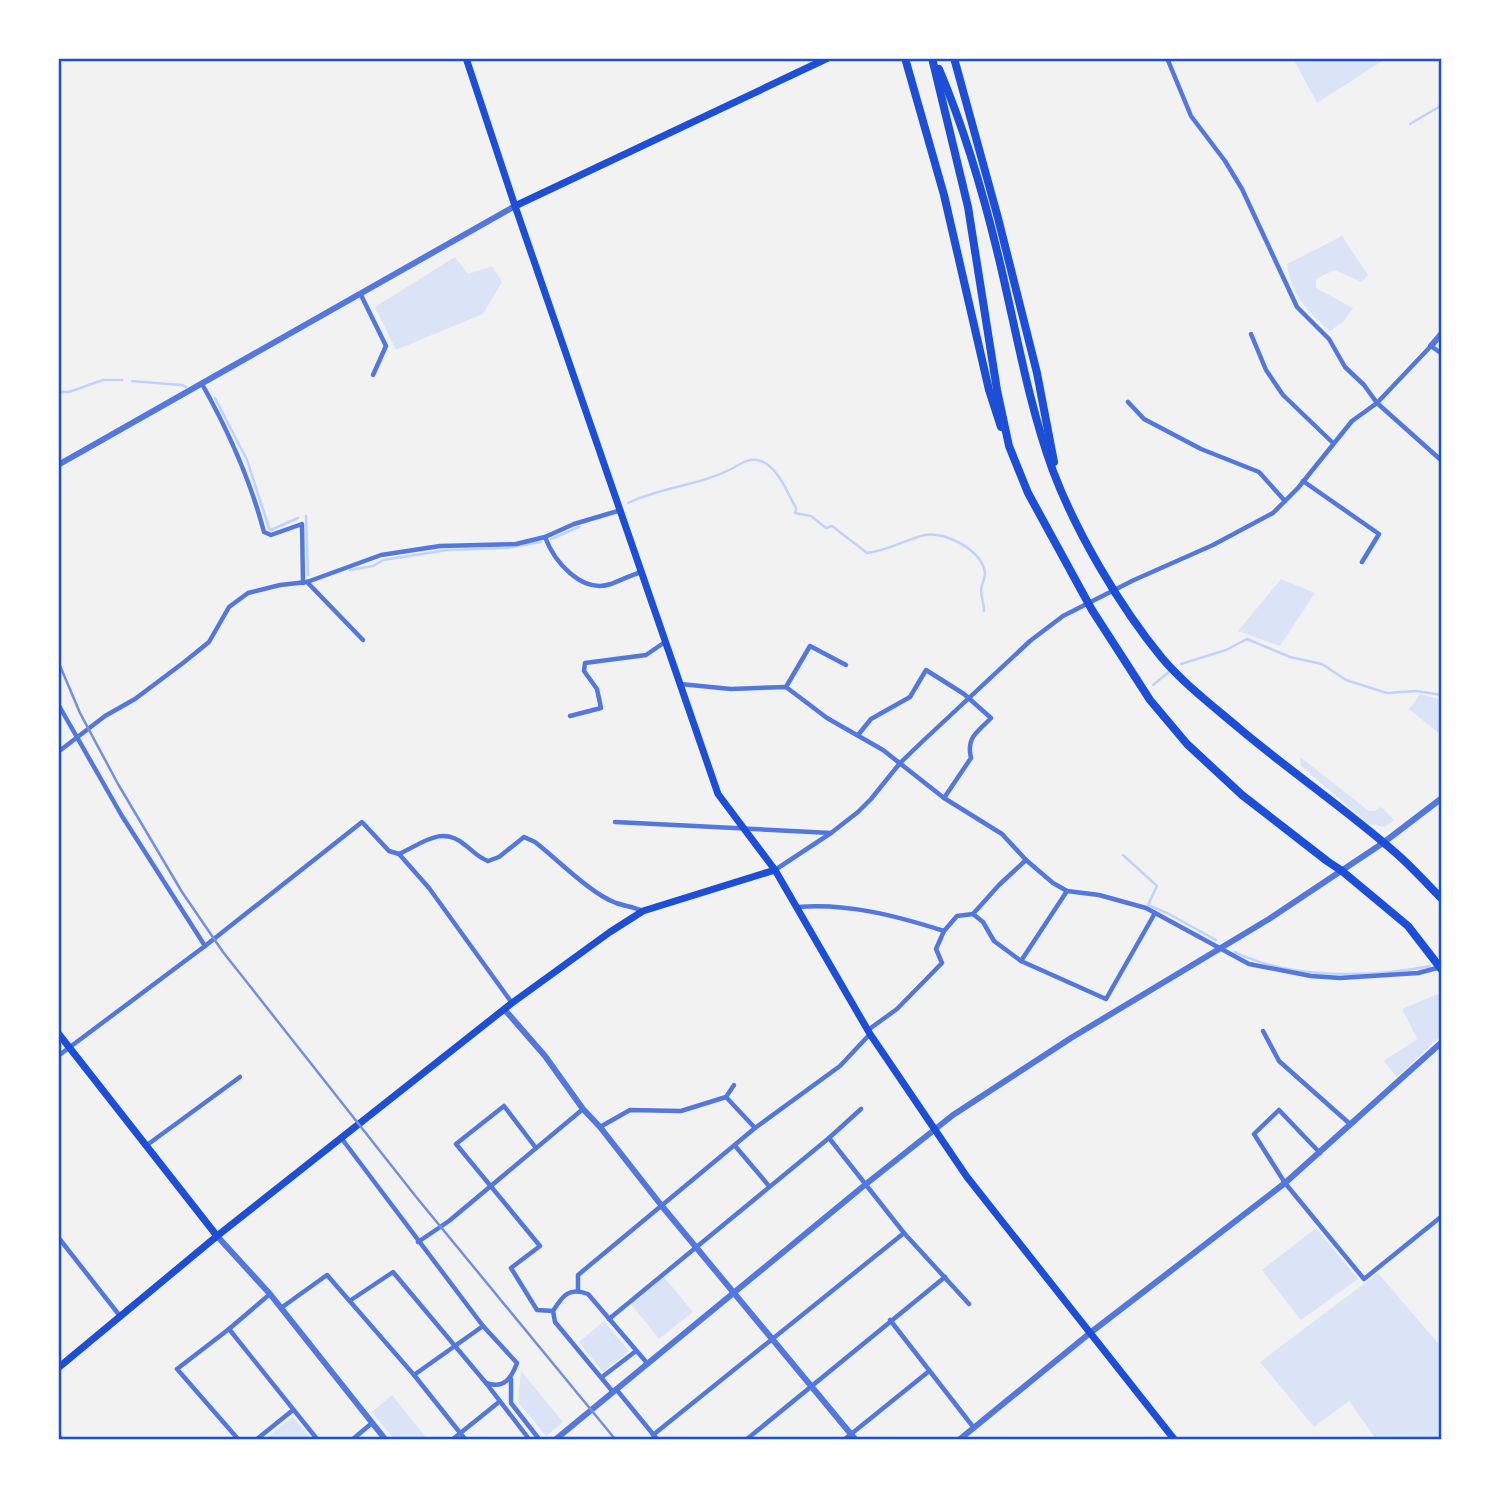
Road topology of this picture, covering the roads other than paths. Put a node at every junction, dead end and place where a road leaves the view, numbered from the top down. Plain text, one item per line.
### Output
1 (466, 58) edge
2 (828, 58) edge
3 (905, 58) edge
4 (933, 58) edge
5 (954, 58) edge
6 (1167, 58) edge
7 (515, 206) junction
8 (360, 295) junction
9 (1442, 333) edge
10 (1251, 334) dead end
11 (1431, 346) junction
12 (1442, 354) edge
13 (373, 375) dead end
14 (202, 384) junction
15 (1128, 402) dead end
16 (1377, 403) junction
17 (1333, 443) junction
18 (1009, 446) junction
19 (1442, 461) edge
20 (58, 465) edge
21 (1053, 469) junction
22 (1303, 481) junction
23 (1285, 501) junction
24 (621, 509) junction
25 (545, 537) junction
26 (1362, 562) dead end
27 (642, 572) junction
28 (305, 583) junction
29 (1116, 591) junction
30 (1089, 603) junction
31 (363, 640) dead end
32 (666, 642) junction
33 (846, 666) dead end
34 (680, 684) junction
35 (786, 687) junction
36 (969, 699) junction
37 (58, 704) edge
38 (570, 716) dead end
39 (859, 735) junction
40 (77, 738) junction
41 (58, 752) edge
42 (900, 763) junction
43 (944, 798) junction
44 (1442, 798) edge
45 (615, 822) dead end
46 (745, 829) junction
47 (831, 833) junction
48 (1383, 843) junction
49 (399, 854) junction
50 (1026, 860) junction
51 (775, 870) junction
52 (1342, 871) junction
53 (1067, 891) junction
54 (1442, 899) edge
55 (798, 907) junction
56 (643, 911) junction
57 (1156, 913) junction
58 (972, 914) junction
59 (944, 931) junction
60 (205, 946) junction
61 (1221, 948) junction
62 (1021, 961) junction
63 (1442, 968) edge
64 (512, 1003) junction
65 (505, 1010) junction
66 (1263, 1031) dead end
67 (869, 1032) junction
68 (58, 1033) edge
69 (1442, 1042) edge
70 (69, 1047) junction
71 (58, 1056) edge
72 (240, 1077) dead end
73 (734, 1084) dead end
74 (726, 1097) junction
75 (583, 1109) junction
76 (861, 1109) dead end
77 (1351, 1125) junction
78 (600, 1127) junction
79 (755, 1128) junction
80 (936, 1128) junction
81 (829, 1138) junction
82 (342, 1139) junction
83 (146, 1145) junction
84 (736, 1146) junction
85 (536, 1148) junction
86 (1320, 1153) junction
87 (1285, 1183) junction
88 (866, 1184) junction
89 (492, 1186) junction
90 (769, 1186) junction
91 (661, 1205) junction
92 (1442, 1216) edge
93 (904, 1233) junction
94 (216, 1236) junction
95 (58, 1237) edge
96 (418, 1242) junction
97 (696, 1247) junction
98 (945, 1277) junction
99 (578, 1290) junction
100 (734, 1292) junction
101 (270, 1294) junction
102 (351, 1300) junction
103 (969, 1304) dead end
104 (281, 1308) junction
105 (553, 1311) junction
106 (120, 1316) junction
107 (609, 1319) junction
108 (890, 1320) junction
109 (483, 1326) junction
110 (229, 1329) junction
111 (1090, 1333) junction
112 (771, 1338) junction
113 (454, 1346) junction
114 (636, 1351) junction
115 (647, 1363) junction
116 (58, 1368) edge
117 (928, 1372) junction
118 (414, 1375) junction
119 (601, 1377) junction
120 (512, 1378) junction
121 (486, 1383) junction
122 (812, 1388) junction
123 (615, 1391) junction
124 (499, 1402) junction
125 (293, 1410) junction
126 (372, 1423) junction
127 (974, 1428) junction
128 (460, 1433) junction
129 (655, 1437) edge
130 (560, 1438) edge
131 (850, 1438) edge
132 (238, 1439) edge
133 (257, 1439) edge
134 (317, 1439) edge
135 (353, 1439) edge
136 (385, 1439) edge
137 (453, 1439) edge
138 (465, 1439) edge
139 (529, 1439) edge
140 (539, 1439) edge
141 (747, 1439) edge
142 (960, 1439) edge
143 (1174, 1439) edge

1 - 7 main road
2 - 7 main road
3 - 18 highway
4 - 18 highway
4 - 21 highway
5 - 21 highway
6 - 16 street
7 - 8 street
7 - 24 main road
8 - 13 street
8 - 14 street
9 - 11 street
10 - 17 street
11 - 12 street
11 - 16 street
14 - 20 street
14 - 28 street
15 - 23 street
16 - 17 street
16 - 19 street
17 - 22 street
18 - 30 highway
21 - 29 highway
22 - 23 street
22 - 26 street
23 - 29 street
24 - 25 street
24 - 27 main road
25 - 27 street
25 - 28 street
27 - 32 main road
28 - 31 street
28 - 40 street
29 - 30 street
29 - 48 highway
30 - 36 street
30 - 52 highway
32 - 34 main road
32 - 38 street
33 - 35 street
34 - 35 street
34 - 46 main road
35 - 39 street
36 - 39 street
36 - 42 street
36 - 43 street
37 - 40 street
39 - 42 street
40 - 41 street
40 - 60 street
42 - 43 street
42 - 47 street
43 - 50 street
44 - 48 street
45 - 46 street
46 - 47 street
46 - 51 main road
47 - 51 street
48 - 52 street
48 - 54 highway
49 - 56 street
49 - 60 street
49 - 64 street
50 - 53 street
50 - 58 street
51 - 55 main road
51 - 56 main road
52 - 61 street
52 - 63 highway
53 - 57 street
53 - 62 street
55 - 59 street
55 - 67 main road
56 - 64 main road
57 - 61 street
57 - 62 street
58 - 59 street
58 - 62 street
59 - 67 street
60 - 70 street
61 - 63 street
61 - 80 street
64 - 65 main road
65 - 75 street
65 - 82 main road
66 - 77 street
67 - 79 street
67 - 80 main road
68 - 70 main road
69 - 77 street
70 - 71 street
70 - 83 main road
72 - 83 street
73 - 74 street
74 - 78 street
74 - 79 street
75 - 78 street
75 - 85 street
76 - 81 street
77 - 86 street
78 - 91 street
79 - 84 street
80 - 88 street
80 - 111 main road
81 - 88 street
81 - 90 street
82 - 94 main road
82 - 96 street
83 - 94 main road
84 - 90 street
84 - 91 street
85 - 89 street
85 - 89 street
86 - 87 street
86 - 87 street
87 - 92 street
87 - 111 street
88 - 93 street
88 - 100 street
89 - 96 street
89 - 105 street
90 - 97 street
91 - 97 street
91 - 99 street
93 - 98 street
93 - 112 street
94 - 101 street
94 - 106 main road
95 - 106 street
96 - 109 street
97 - 100 street
97 - 107 street
98 - 103 street
98 - 108 street
99 - 105 street
99 - 107 street
100 - 112 street
100 - 115 street
101 - 104 street
101 - 110 street
102 - 104 street
102 - 113 street
102 - 118 street
104 - 126 street
105 - 119 street
106 - 116 main road
107 - 114 street
108 - 117 street
108 - 122 street
109 - 113 street
109 - 120 street
110 - 125 street
110 - 132 street
111 - 127 street
111 - 143 main road
112 - 122 street
112 - 129 street
113 - 118 street
113 - 121 street
114 - 115 street
114 - 119 street
115 - 123 street
117 - 127 street
117 - 131 street
118 - 128 street
119 - 123 street
120 - 121 street
120 - 140 street
121 - 124 street
122 - 131 street
122 - 141 street
123 - 129 street
123 - 130 street
124 - 128 street
124 - 139 street
125 - 133 street
125 - 134 street
126 - 135 street
126 - 136 street
127 - 142 street
128 - 137 street
128 - 138 street

